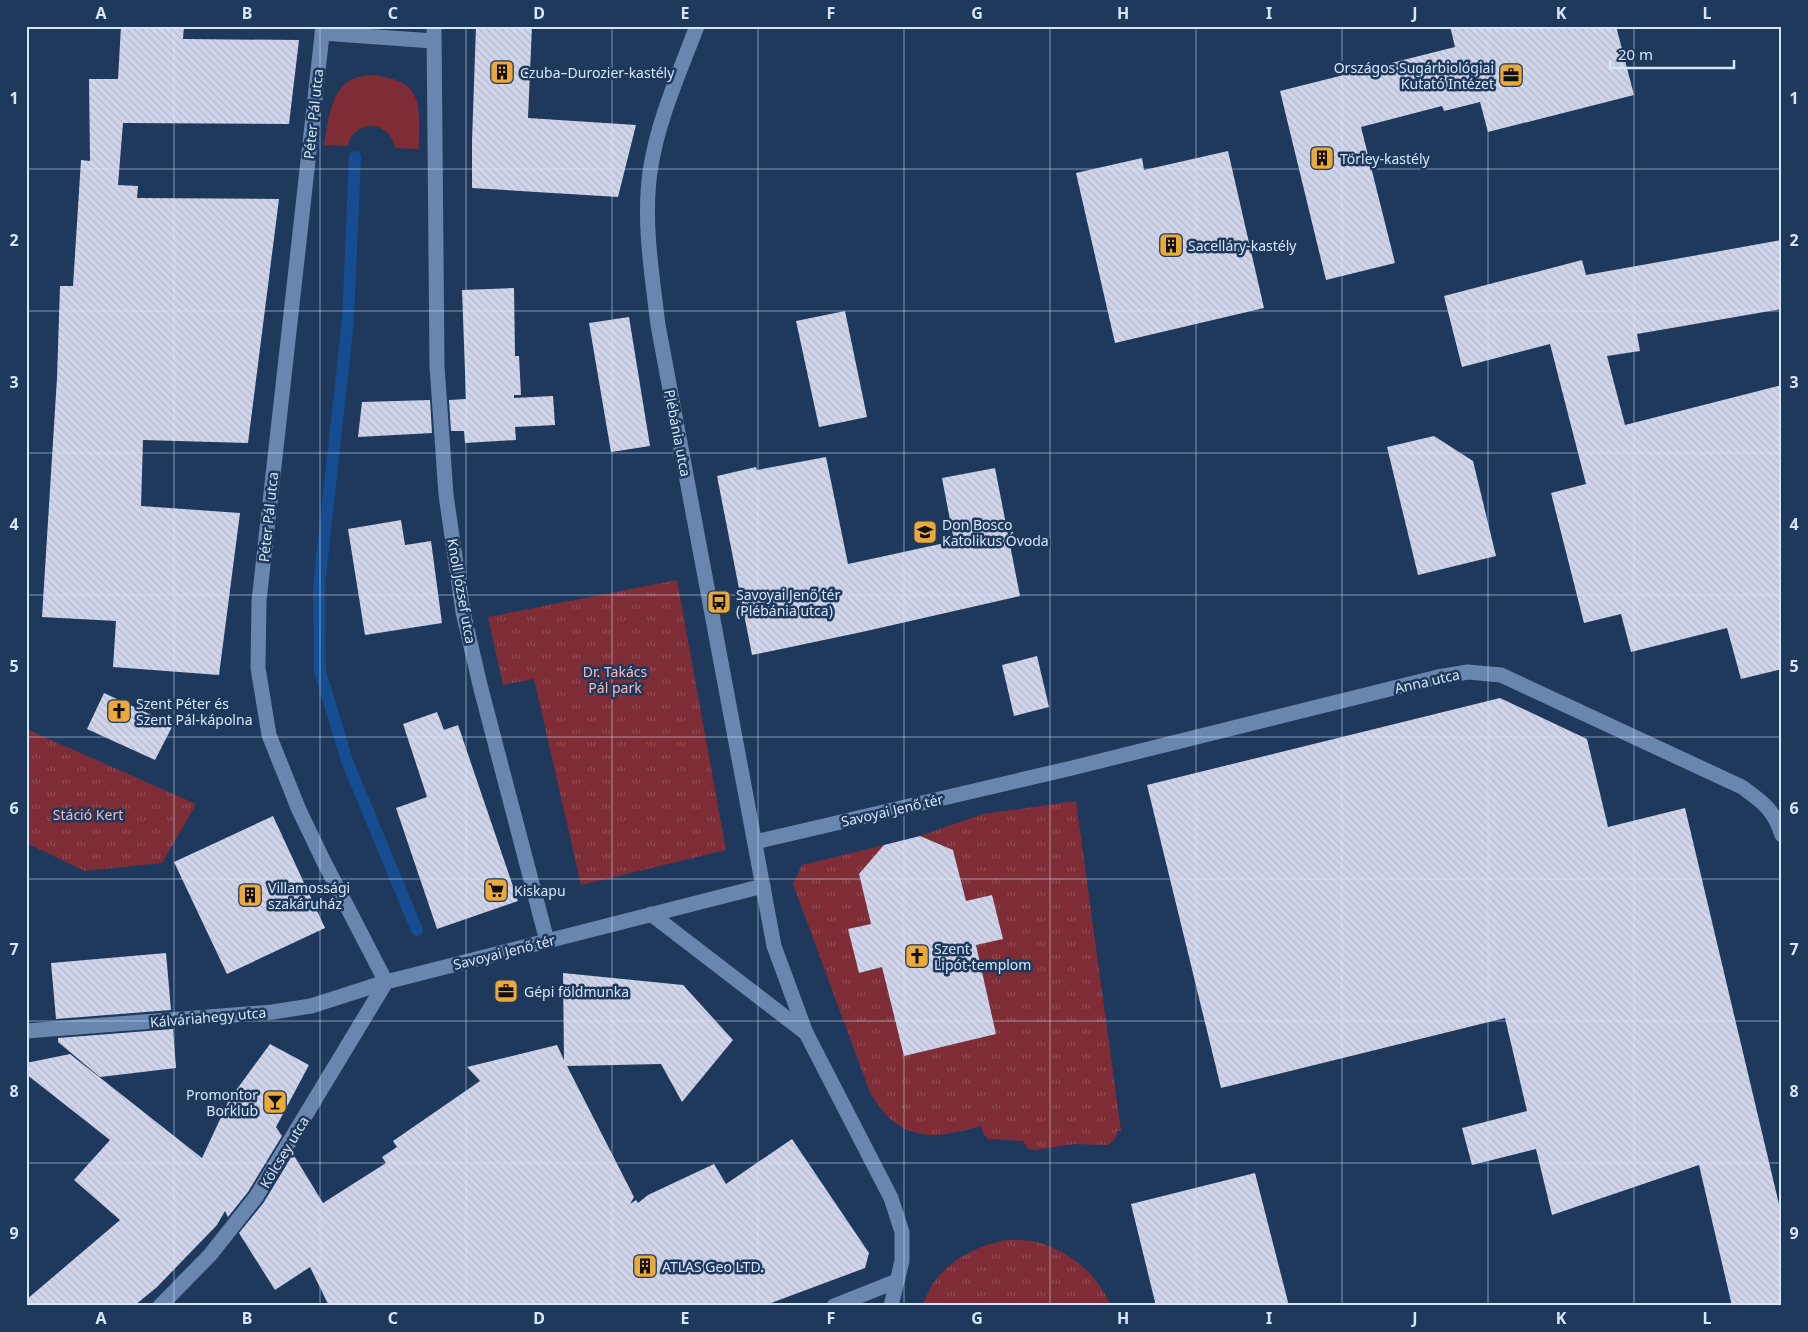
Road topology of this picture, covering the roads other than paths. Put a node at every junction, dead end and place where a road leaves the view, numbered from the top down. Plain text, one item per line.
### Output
1 (697, 26) edge
2 (322, 29) edge
3 (433, 34) edge
4 (1072, 768) joint
5 (1779, 820) edge
6 (1782, 835) edge
7 (755, 842) junction
8 (763, 886) junction
9 (651, 914) junction
10 (547, 941) junction
11 (386, 982) junction
12 (26, 1031) edge
13 (806, 1032) junction
14 (897, 1281) junction
15 (160, 1306) edge
16 (834, 1306) edge
17 (890, 1306) edge

1 - 7 street, Plébánia utca
2 - 3 street
2 - 11 street, Péter Pál utca
3 - 10 street, Knoll József utca
4 - 5 street, Anna utca
4 - 7 street, Savoyai Jenő tér
5 - 6 street
7 - 8 street
8 - 9 street, Savoyai Jenő tér
8 - 13 street
9 - 10 street, Savoyai Jenő tér
9 - 13 street
10 - 11 street, Savoyai Jenő tér
11 - 12 street, Kálváriahegy utca
11 - 15 street, Kölcsey utca
13 - 14 street
14 - 16 street
14 - 17 street

